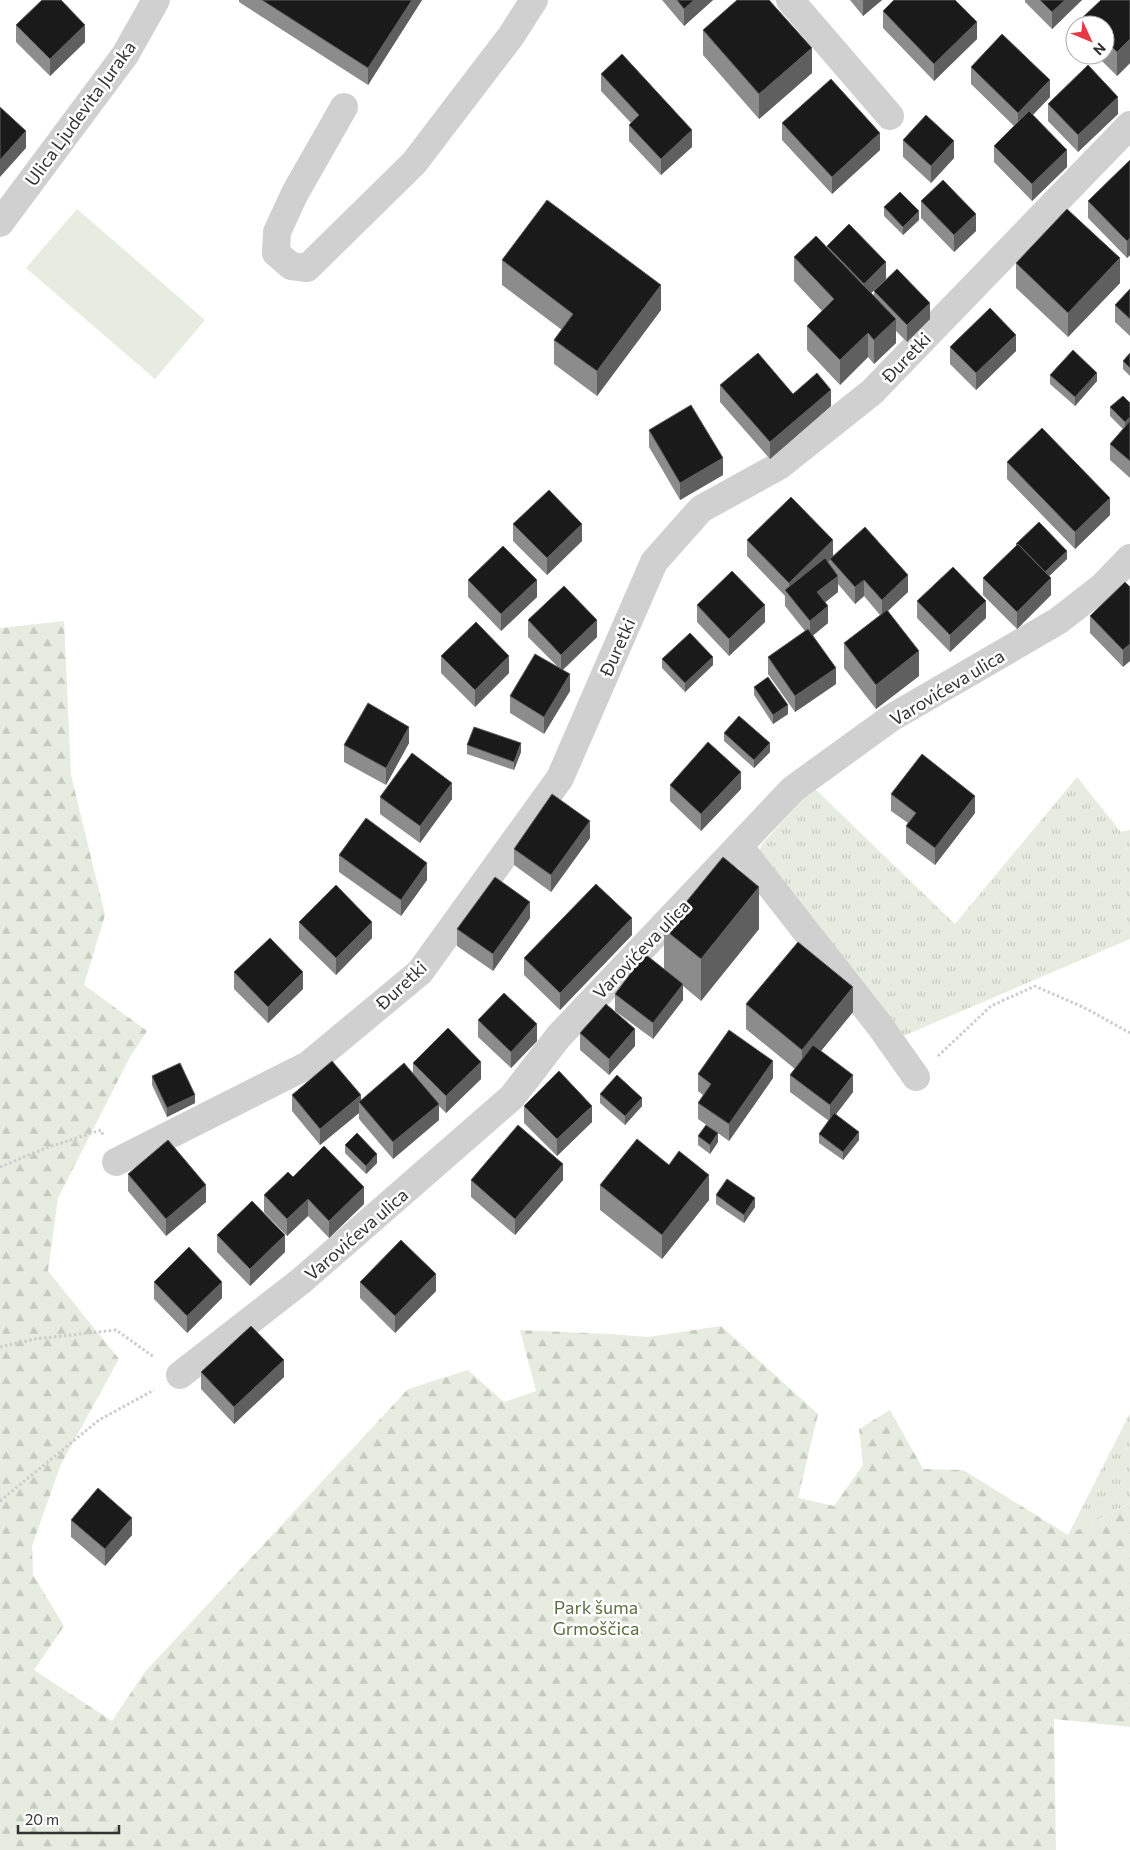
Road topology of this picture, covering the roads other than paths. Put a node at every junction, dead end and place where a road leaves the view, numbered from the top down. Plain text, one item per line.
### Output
1 (156, 0) edge
2 (534, 0) edge
3 (790, 0) edge
4 (344, 107) dead end
5 (890, 116) dead end
6 (1130, 125) edge
7 (0, 223) edge
8 (1130, 558) edge
9 (739, 846) junction
10 (916, 1077) road end
11 (116, 1162) road end
12 (180, 1376) road end

1 - 7 street, Ulica Ljudevita Juraka
2 - 4 street
3 - 5 street
6 - 11 street, Đuretki
8 - 9 street, Varovićeva ulica
9 - 10 street
9 - 12 street, Varovićeva ulica

